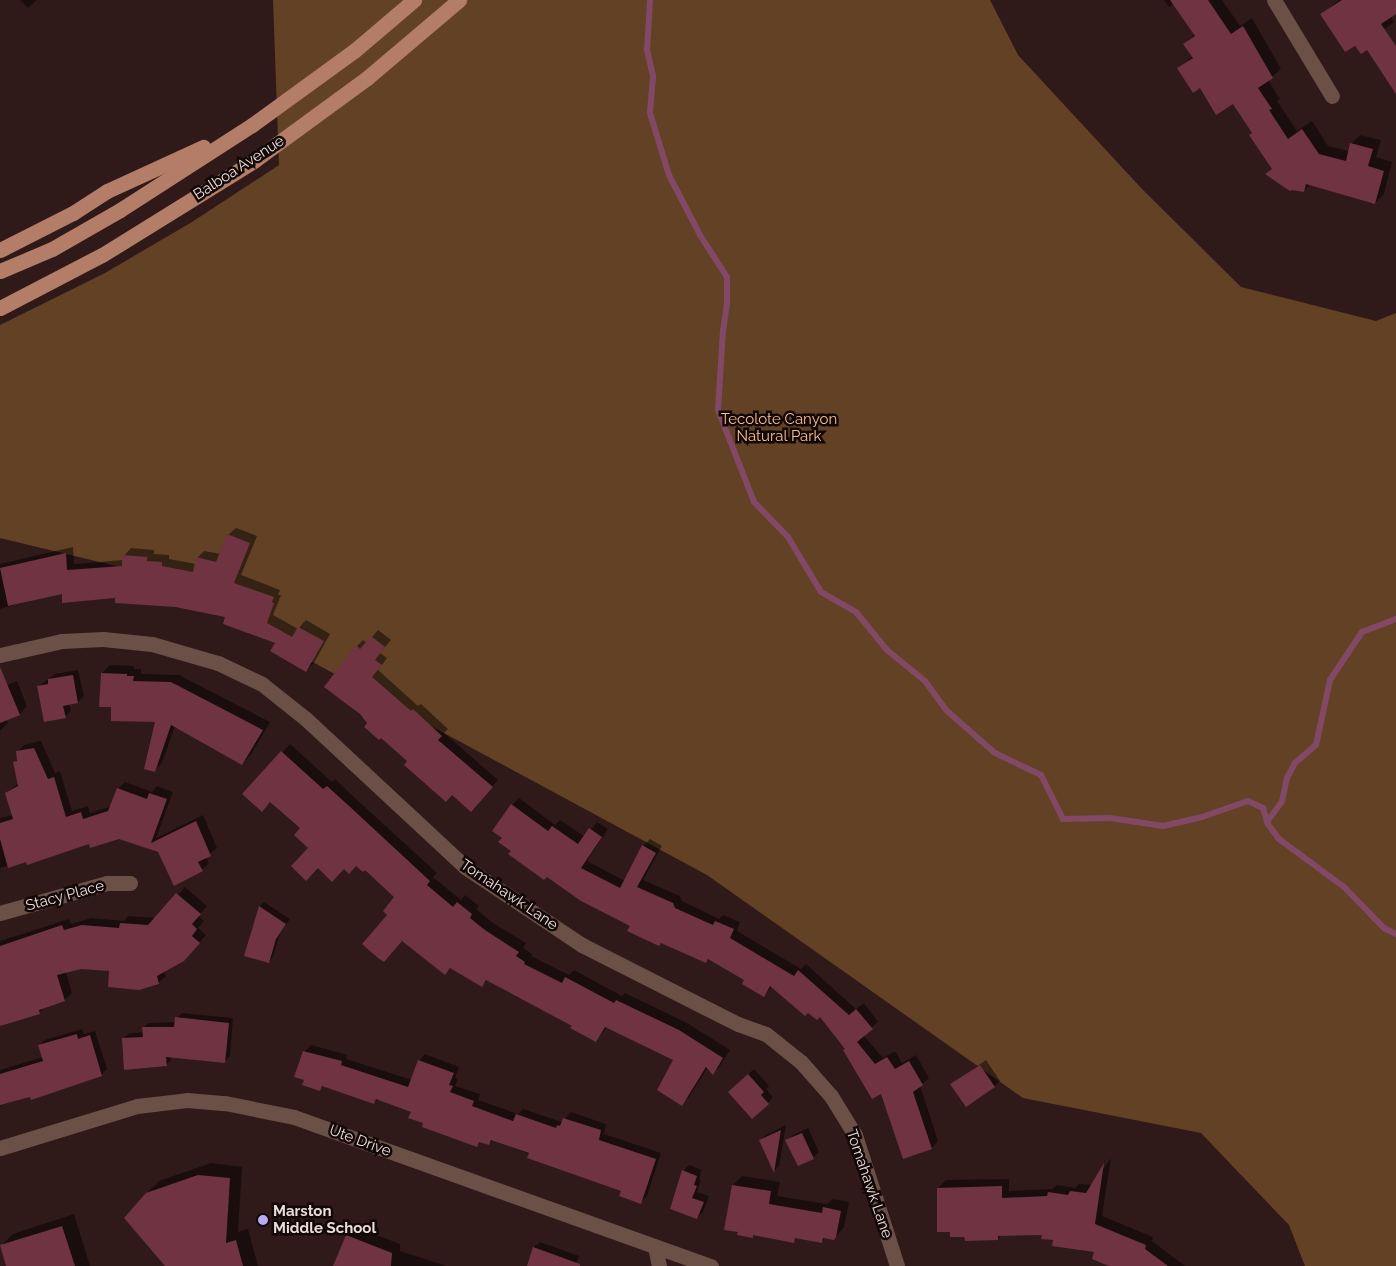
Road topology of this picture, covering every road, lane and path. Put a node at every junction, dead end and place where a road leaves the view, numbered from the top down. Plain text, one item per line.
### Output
1 (414, 0) edge
2 (459, 0) edge
3 (1275, 0) edge
4 (1332, 96) dead end
5 (252, 125) junction
6 (0, 250) edge
7 (0, 271) edge
8 (0, 308) edge
9 (0, 655) edge
10 (130, 883) dead end
11 (0, 913) edge
12 (0, 1148) edge
13 (655, 1247) junction
14 (659, 1266) edge
15 (711, 1266) edge
16 (897, 1266) edge

1 - 5 main road, Balboa Avenue
2 - 8 main road, Balboa Avenue
3 - 4 street
5 - 6 main road
5 - 7 main road, Balboa Avenue
9 - 16 street, Tomahawk Lane
10 - 11 street, Stacy Place
12 - 13 street, Ute Drive
13 - 14 street
13 - 15 street, Ute Drive

